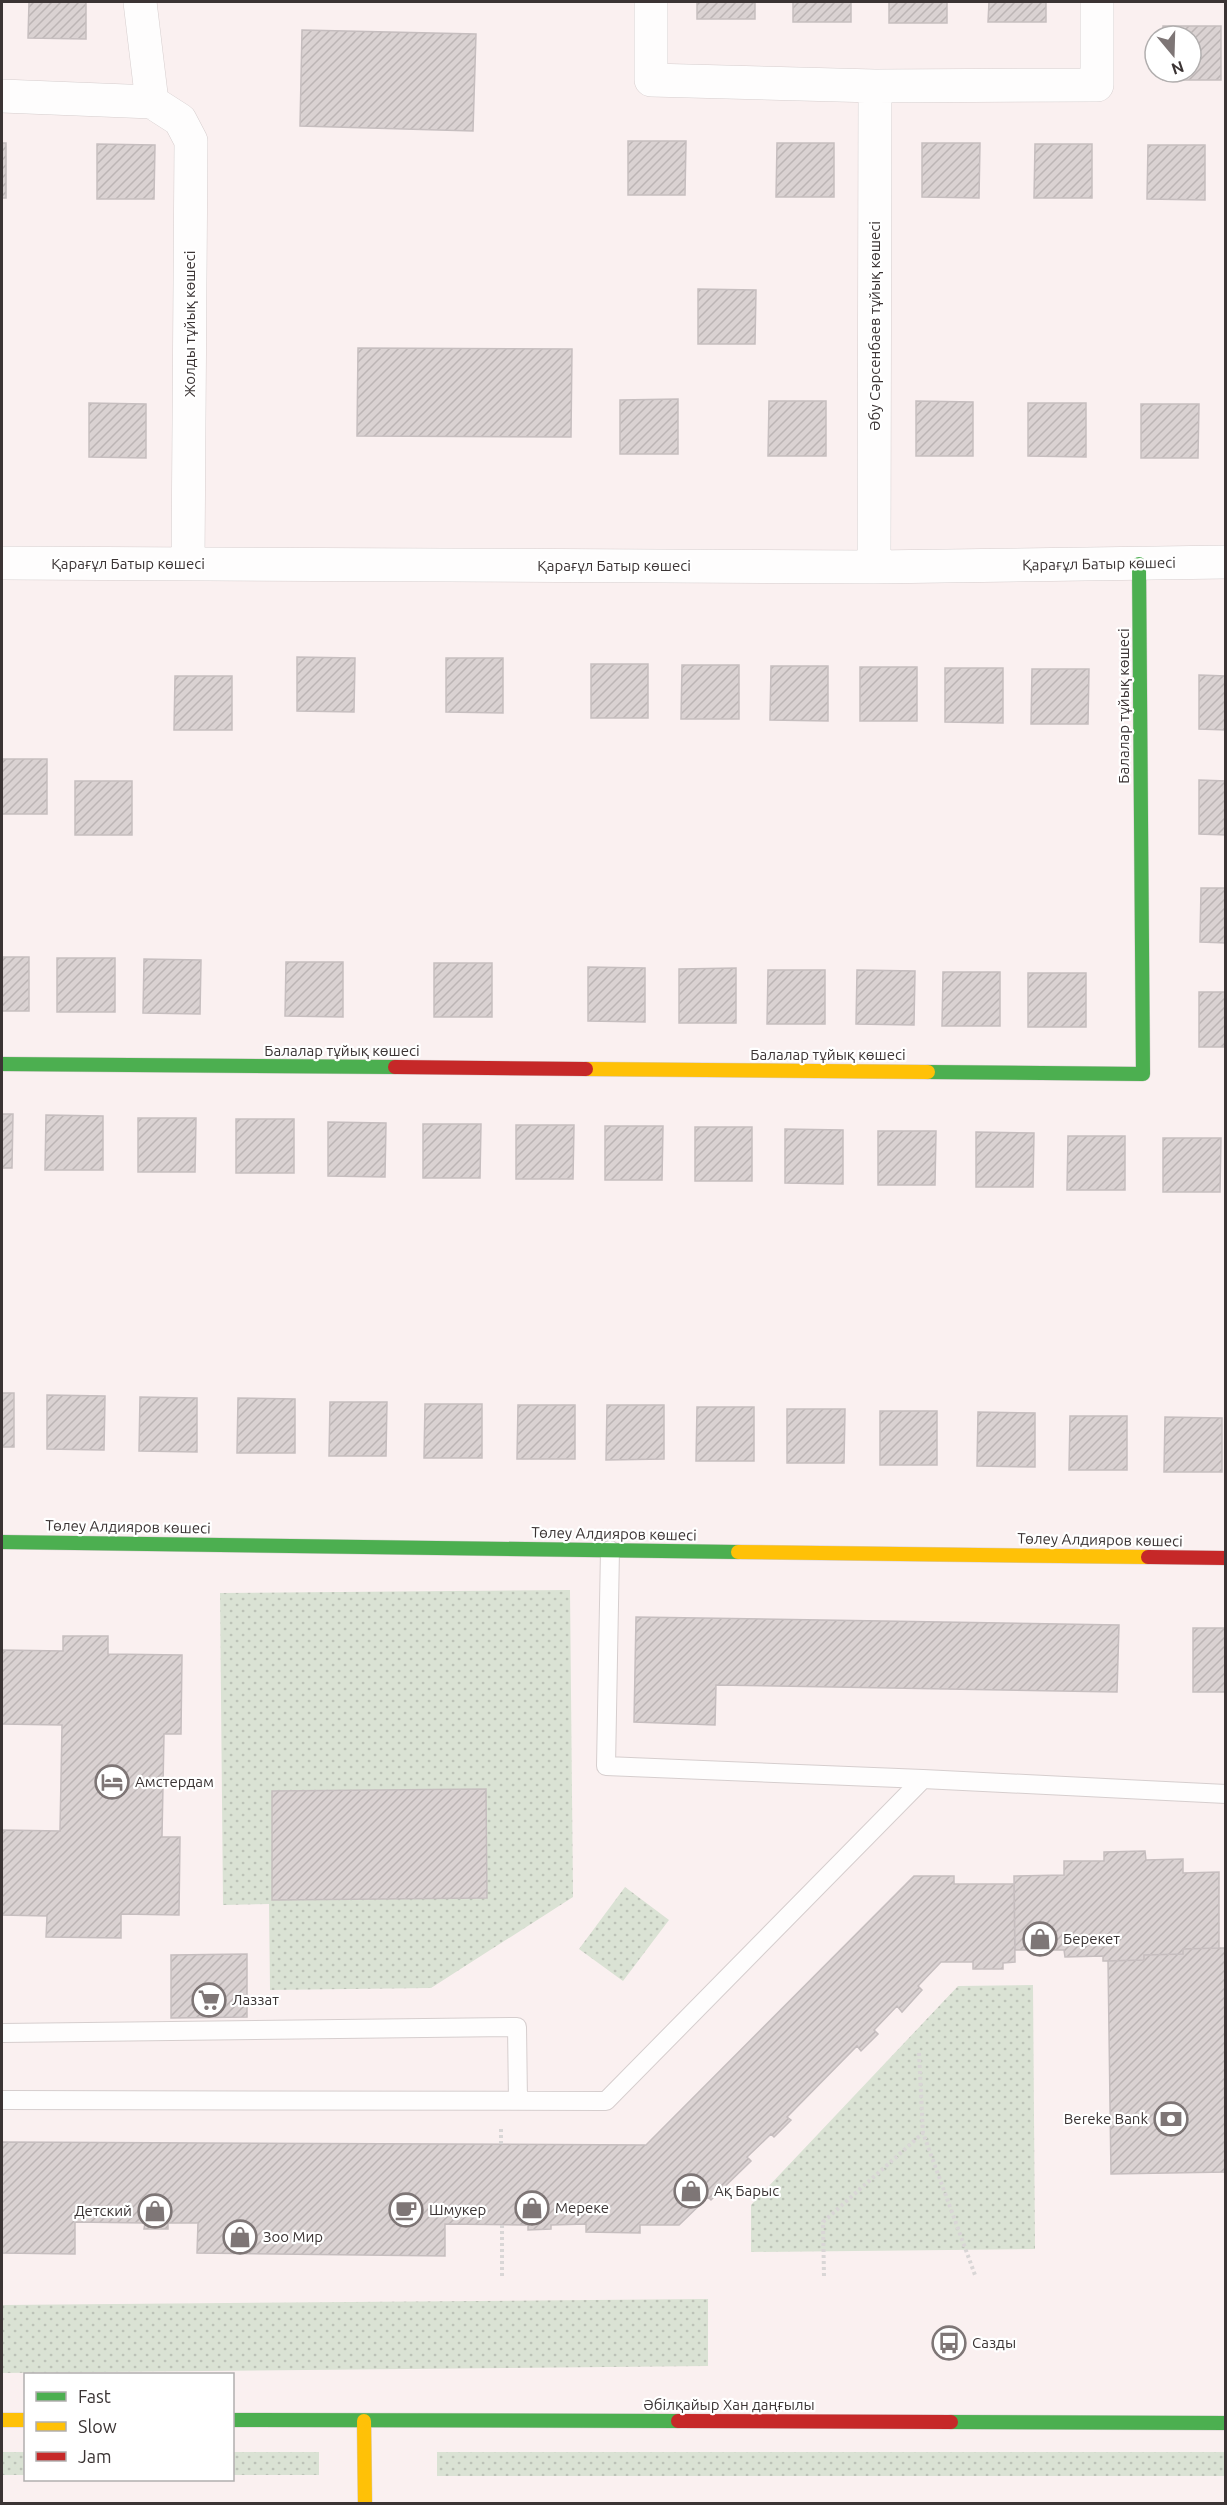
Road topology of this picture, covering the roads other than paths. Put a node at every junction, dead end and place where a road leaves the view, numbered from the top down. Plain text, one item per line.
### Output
1 (141, 2) edge
2 (651, 2) edge
3 (1097, 2) edge
4 (875, 86) junction
5 (2, 96) edge
6 (152, 102) junction
7 (1226, 562) edge
8 (2, 563) edge
9 (188, 564) junction
10 (1139, 564) junction
11 (874, 567) junction
12 (2, 1064) edge
13 (2, 1542) edge
14 (610, 1550) junction
15 (1226, 1558) edge
16 (923, 1779) junction
17 (1226, 1794) edge
18 (2, 2033) edge
19 (2, 2100) edge
20 (518, 2101) junction
21 (2, 2420) edge
22 (24, 2420) edge
23 (234, 2420) edge
24 (364, 2421) junction
25 (1226, 2423) edge
26 (365, 2504) edge

1 - 6 street
2 - 4 street
3 - 4 street
4 - 11 street, Әбу Сәрсенбаев тұйық көшесі
5 - 6 street
6 - 9 street, Жолды тұйық көшесі
7 - 10 street, Қарағұл Батыр көшесі
8 - 9 street, Қарағұл Батыр көшесі
9 - 11 street, Қарағұл Батыр көшесі
10 - 11 street, Қарағұл Батыр көшесі
10 - 12 street, Балалар тұйық көшесі
13 - 14 street, Төлеу Алдияров көшесі
14 - 15 street, Төлеу Алдияров көшесі
14 - 16 lane
16 - 17 lane
16 - 20 lane
18 - 20 lane
19 - 20 lane
21 - 22 street
23 - 24 street, Әбілқайыр Хан даңғылы
24 - 25 street, Әбілқайыр Хан даңғылы
24 - 26 street

